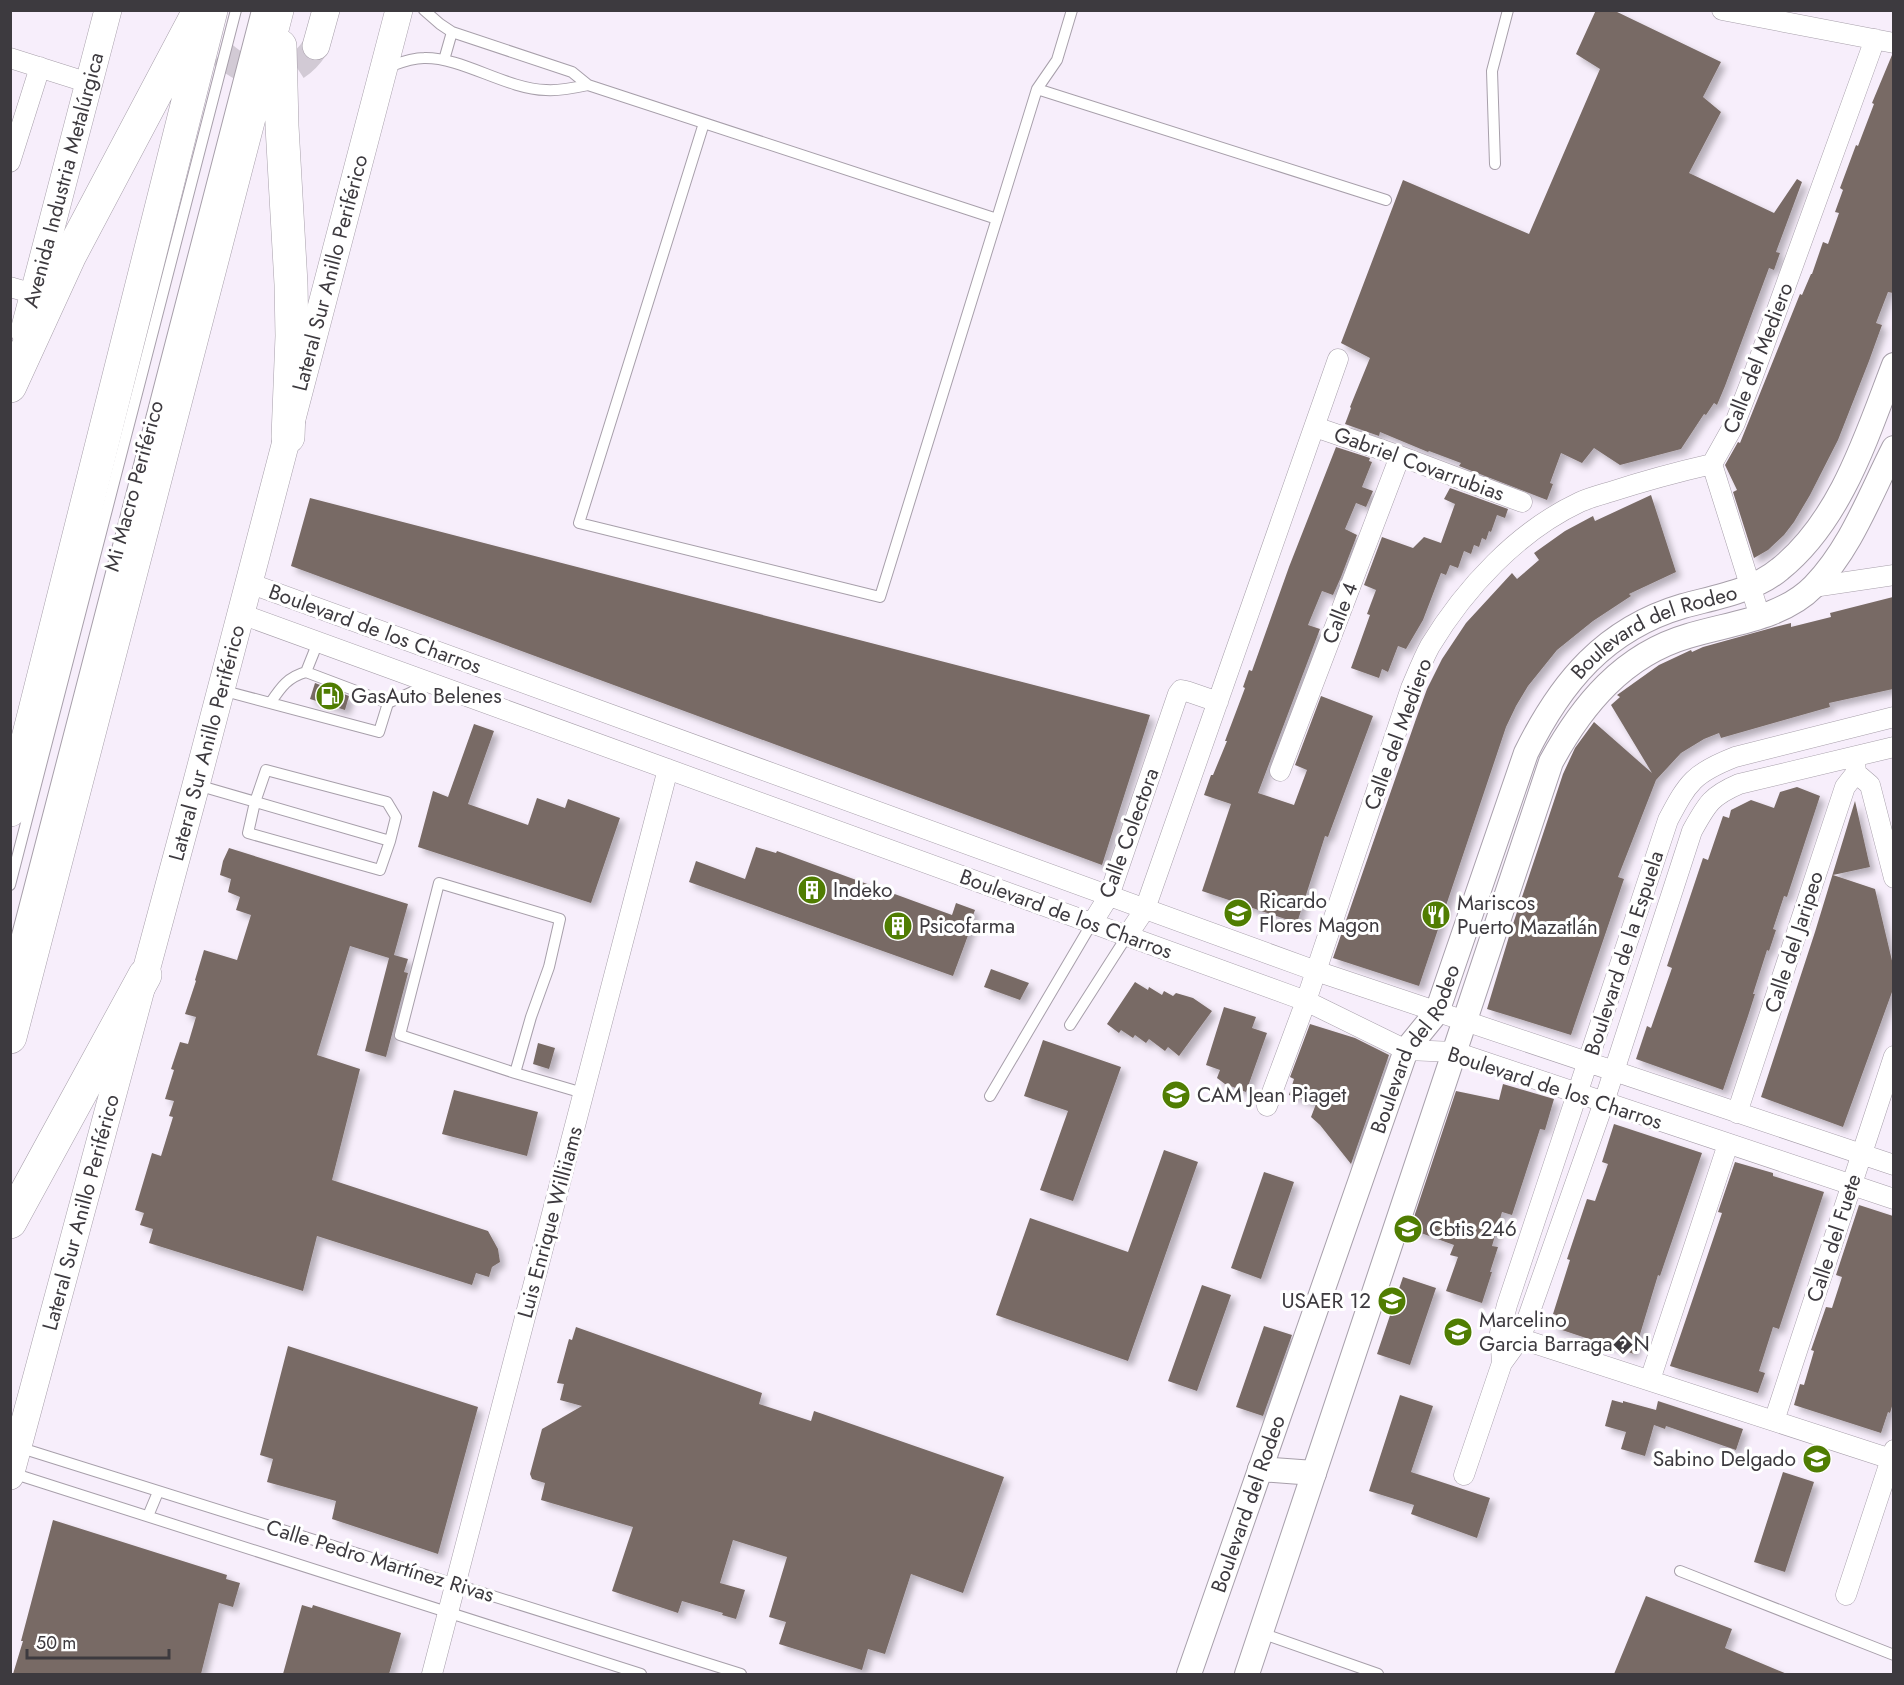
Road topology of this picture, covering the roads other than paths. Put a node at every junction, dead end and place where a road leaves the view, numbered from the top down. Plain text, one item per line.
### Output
1 (108, 10) edge
2 (199, 10) edge
3 (211, 10) edge
4 (236, 10) edge
5 (257, 10) edge
6 (278, 10) edge
7 (326, 10) edge
8 (399, 10) edge
9 (424, 10) edge
10 (1072, 10) edge
11 (1508, 10) edge
12 (1723, 11) edge
13 (452, 32) junction
14 (1884, 41) edge
15 (316, 46) tunnel mouth
16 (10, 58) edge
17 (444, 60) junction
18 (40, 67) junction
19 (383, 68) junction
20 (89, 83) junction
21 (588, 85) junction
22 (1037, 89) junction
23 (704, 123) junction
24 (10, 162) edge
25 (1495, 164) dead end
26 (1386, 200) dead end
27 (997, 219) junction
28 (22, 291) edge
29 (1338, 359) dead end
30 (1893, 365) edge
31 (10, 385) edge
32 (1315, 427) junction
33 (288, 437) junction
34 (1893, 448) edge
35 (1400, 456) junction
36 (1712, 464) junction
37 (1522, 502) dead end
38 (1893, 574) edge
39 (249, 583) junction
40 (1751, 587) junction
41 (1813, 587) junction
42 (241, 614) junction
43 (1760, 617) junction
44 (318, 642) junction
45 (306, 672) junction
46 (432, 683) junction
47 (221, 690) junction
48 (272, 702) junction
49 (1218, 702) junction
50 (388, 703) junction
51 (1893, 717) edge
52 (1848, 729) junction
53 (1893, 747) edge
54 (1855, 765) junction
55 (668, 769) junction
56 (1280, 771) dead end
57 (196, 785) junction
58 (255, 802) junction
59 (10, 810) edge
60 (390, 841) junction
61 (1893, 878) edge
62 (10, 885) edge
63 (1109, 896) junction
64 (1145, 909) junction
65 (1092, 923) junction
66 (1127, 936) junction
67 (10, 962) edge
68 (1316, 971) junction
69 (146, 975) junction
70 (1306, 1001) junction
71 (1437, 1012) junction
72 (1465, 1022) junction
73 (1070, 1025) dead end
74 (10, 1037) edge
75 (1406, 1050) junction
76 (1455, 1052) junction
77 (1893, 1056) edge
78 (1588, 1063) junction
79 (1614, 1072) junction
80 (515, 1073) junction
81 (583, 1092) junction
82 (1578, 1093) junction
83 (990, 1096) dead end
84 (1604, 1102) junction
85 (1267, 1106) dead end
86 (1737, 1113) junction
87 (1728, 1144) junction
88 (1861, 1154) junction
89 (1893, 1164) edge
90 (1851, 1185) junction
91 (1893, 1198) edge
92 (10, 1222) edge
93 (1500, 1333) junction
94 (1521, 1337) junction
95 (1502, 1363) junction
96 (1650, 1380) junction
97 (1774, 1420) junction
98 (1892, 1456) edge
99 (13, 1465) edge
100 (1260, 1469) junction
101 (1314, 1473) junction
102 (1464, 1475) dead end
103 (158, 1492) junction
104 (148, 1516) junction
105 (1680, 1570) dead end
106 (456, 1585) junction
107 (1846, 1595) dead end
108 (448, 1612) junction
109 (1261, 1633) junction
110 (1893, 1655) edge
111 (712, 1670) edge
112 (432, 1674) edge
113 (641, 1674) edge
114 (741, 1674) edge
115 (1189, 1674) edge
116 (1247, 1674) edge
117 (1378, 1674) edge

1 - 20 main road, Avenida Industria Metalúrgica
2 - 31 highway
3 - 59 highway
4 - 62 lane, Mi Macro Periférico
5 - 67 lane, Mi Macro Periférico
6 - 33 highway
6 - 74 highway
7 - 15 main road
8 - 19 main road, Lateral Sur Anillo Periférico
9 - 13 lane
10 - 22 lane
11 - 25 lane
12 - 14 street
13 - 17 lane
13 - 21 lane
14 - 36 street, Calle del Mediero
16 - 18 street
17 - 19 lane
17 - 21 lane
18 - 20 street
18 - 24 street
19 - 33 main road, Lateral Sur Anillo Periférico
20 - 28 main road, Avenida Industria Metalúrgica
21 - 23 lane
22 - 26 lane
22 - 27 lane
23 - 27 lane
23 - 27 lane
28 - 31 main road, Avenida Industria Metalúrgica
29 - 32 street, Calle Colectora
30 - 40 street, Boulevard del Rodeo
32 - 35 street, Gabriel Covarrubias
32 - 49 street, Calle Colectora
33 - 39 main road, Lateral Sur Anillo Periférico
34 - 41 street, Boulevard del Rodeo
35 - 37 street, Gabriel Covarrubias
35 - 56 street, Calle 4
36 - 40 street
36 - 68 street, Calle del Mediero
38 - 41 street, Boulevard del Rodeo
39 - 42 main road, Lateral Sur Anillo Periférico
39 - 63 street, Boulevard de los Charros
40 - 43 street
40 - 71 street, Boulevard del Rodeo
41 - 43 street, Boulevard del Rodeo
42 - 44 street, Boulevard de los Charros
42 - 47 main road, Lateral Sur Anillo Periférico
43 - 72 street, Boulevard del Rodeo
44 - 45 lane
44 - 46 street, Boulevard de los Charros
45 - 48 lane
45 - 50 lane
46 - 50 lane
46 - 55 street, Boulevard de los Charros
47 - 48 lane
47 - 57 main road, Lateral Sur Anillo Periférico
48 - 50 lane
49 - 63 street, Calle Colectora
49 - 64 street, Calle Colectora
51 - 52 street, Boulevard de la Espuela
52 - 54 street
52 - 78 street, Boulevard de la Espuela
53 - 54 street, Boulevard de la Espuela
54 - 61 street
54 - 79 street, Boulevard de la Espuela
54 - 86 street, Calle del Jaripeo
55 - 65 street, Boulevard de los Charros
55 - 81 street, Luis Enrique Williiams
57 - 58 lane
57 - 69 main road, Lateral Sur Anillo Periférico
58 - 60 lane
58 - 60 lane
58 - 60 lane
63 - 64 street, Boulevard de los Charros
63 - 65 street, Calle Colectora
64 - 66 street, Calle Colectora
64 - 68 street, Boulevard de los Charros
65 - 66 street, Boulevard de los Charros
65 - 83 lane, Calle Colectora
66 - 70 street, Boulevard de los Charros
66 - 73 lane
68 - 70 street, Calle del Mediero
68 - 71 street, Boulevard de los Charros
69 - 92 highway
69 - 99 main road, Lateral Sur Anillo Periférico
70 - 75 street, Boulevard de los Charros
70 - 85 street, Calle del Mediero
71 - 72 street, Boulevard de los Charros
71 - 75 street, Boulevard del Rodeo
72 - 76 street, Boulevard del Rodeo
72 - 78 street, Boulevard de los Charros
75 - 76 street, Boulevard de los Charros
75 - 100 street, Boulevard del Rodeo
76 - 82 street, Boulevard de los Charros
76 - 101 street, Boulevard del Rodeo
77 - 88 street, Calle del Fuete
78 - 79 street, Boulevard de los Charros
78 - 82 street, Boulevard de la Espuela
79 - 84 street, Boulevard de la Espuela
79 - 86 street, Boulevard de los Charros
80 - 80 lane
80 - 81 lane
81 - 106 street, Luis Enrique Williiams
82 - 84 street, Boulevard de los Charros
82 - 93 street, Boulevard de la Espuela
84 - 87 street, Boulevard de los Charros
84 - 94 street, Boulevard de la Espuela
86 - 88 street, Boulevard de los Charros
87 - 90 street, Boulevard de los Charros
87 - 96 street
88 - 89 street, Boulevard de los Charros
88 - 90 street, Calle del Fuete
90 - 91 street, Boulevard de los Charros
90 - 97 street, Calle del Fuete
93 - 94 street
93 - 95 street, Boulevard de la Espuela
94 - 95 street, Boulevard de la Espuela
94 - 96 street
95 - 102 street
96 - 97 street
97 - 98 street
98 - 107 street
99 - 103 lane, Calle Pedro Martínez Rivas
99 - 104 lane, Calle Pedro Martínez Rivas
100 - 101 street
100 - 115 street, Boulevard del Rodeo
101 - 109 street, Boulevard del Rodeo
103 - 104 lane
103 - 106 lane, Calle Pedro Martínez Rivas
104 - 108 lane, Calle Pedro Martínez Rivas
105 - 110 lane
106 - 108 street, Luis Enrique Williiams
106 - 111 lane, Calle Pedro Martínez Rivas
108 - 112 street, Luis Enrique Williiams
108 - 113 lane, Calle Pedro Martínez Rivas
109 - 116 street, Boulevard del Rodeo
109 - 117 lane
111 - 114 lane, Calle Pedro Martínez Rivas

